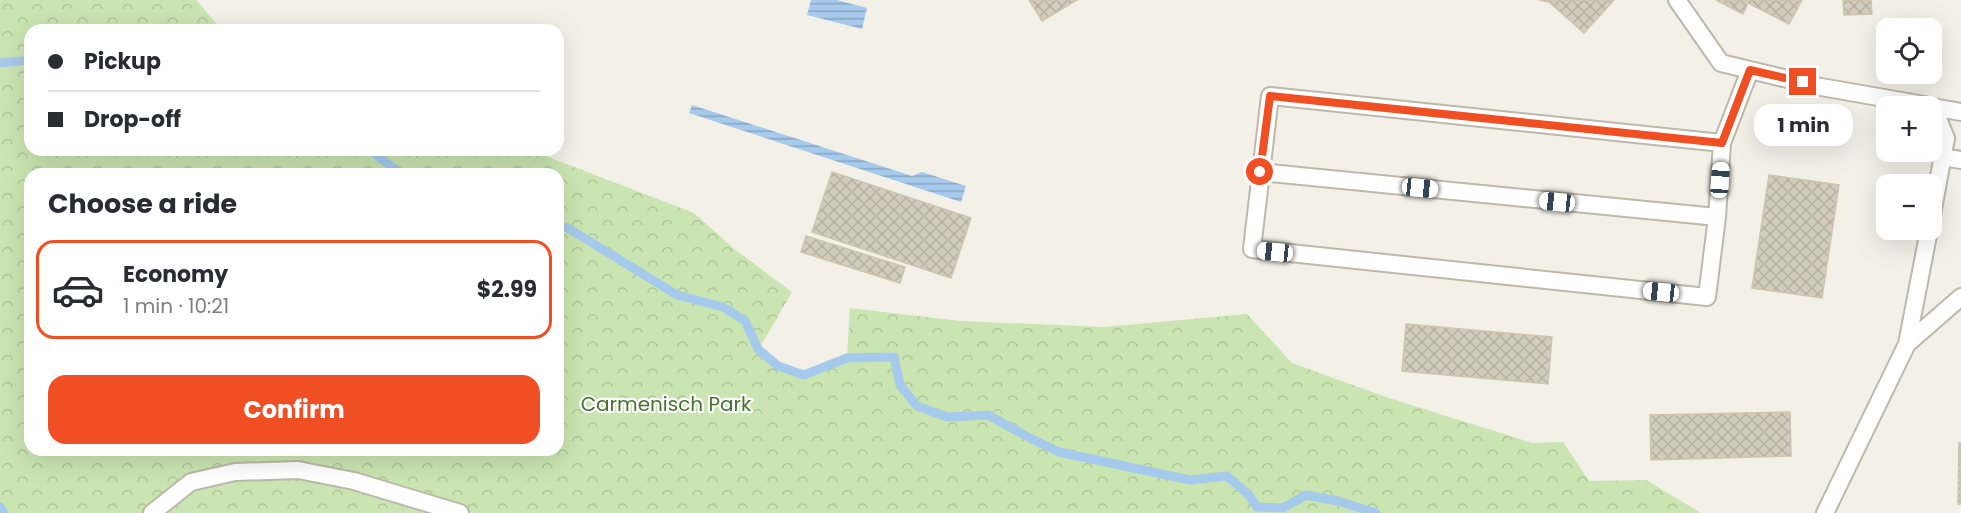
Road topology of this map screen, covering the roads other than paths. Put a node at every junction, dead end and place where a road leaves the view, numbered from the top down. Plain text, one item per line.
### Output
1 (1677, 0) edge
2 (1750, 70) junction
3 (1876, 97) edge
4 (1942, 109) edge
5 (1961, 112) edge
6 (1942, 129) edge
7 (1722, 143) junction
8 (1943, 157) junction
9 (1961, 160) edge
10 (1260, 172) junction
11 (1940, 174) edge
12 (1717, 218) junction
13 (1927, 240) edge
14 (1961, 297) edge
15 (1907, 344) junction
16 (152, 513) edge
17 (460, 513) edge
18 (1825, 513) edge

1 - 2 lane
2 - 3 lane
2 - 7 lane
4 - 5 lane
6 - 8 lane
7 - 10 lane
7 - 12 lane
8 - 9 lane
8 - 11 lane
10 - 12 lane
10 - 12 lane
13 - 15 lane
14 - 15 lane
15 - 18 lane
16 - 17 lane

